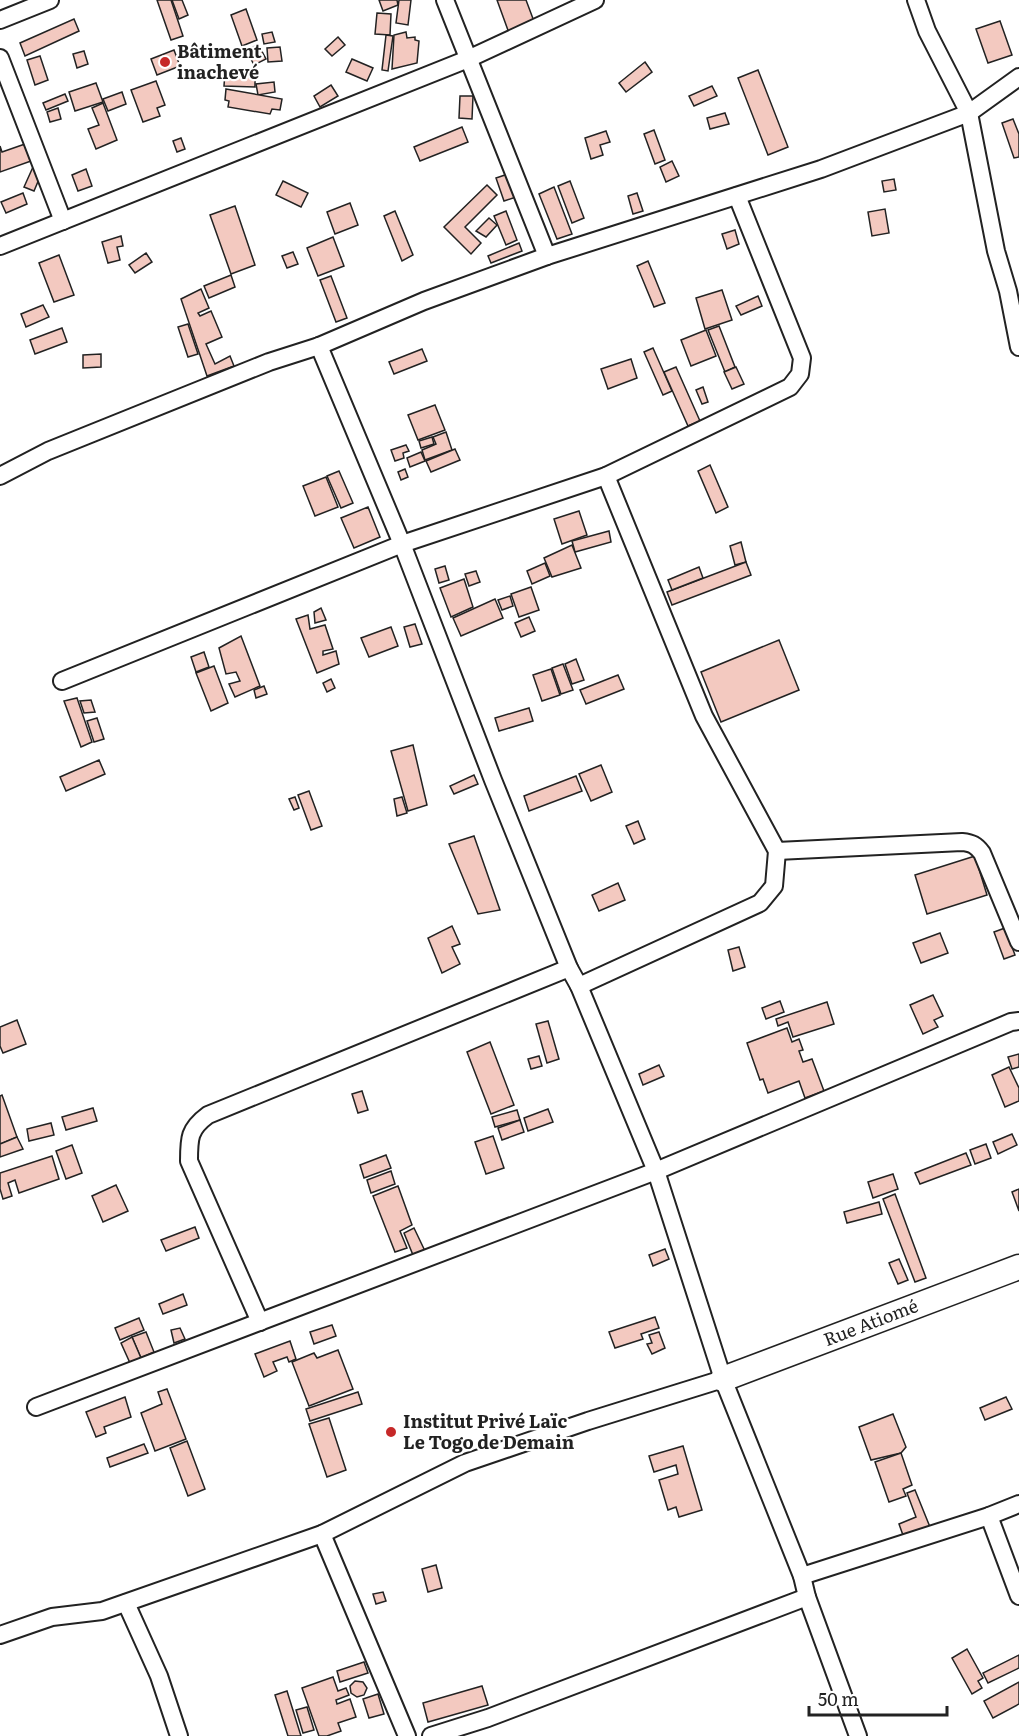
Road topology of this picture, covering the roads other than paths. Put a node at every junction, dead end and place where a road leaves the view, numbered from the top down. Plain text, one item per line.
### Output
1 (50, 0) edge
2 (445, 0) edge
3 (595, 0) edge
4 (916, 0) edge
5 (0, 20) edge
6 (0, 58) edge
7 (468, 59) junction
8 (1019, 77) edge
9 (969, 113) junction
10 (737, 196) junction
11 (63, 221) junction
12 (0, 246) edge
13 (547, 256) junction
14 (1016, 313) edge
15 (319, 346) junction
16 (1019, 347) edge
17 (0, 476) edge
18 (606, 476) junction
19 (402, 543) junction
20 (62, 681) dead end
21 (777, 851) junction
22 (1019, 942) edge
23 (569, 968) junction
24 (579, 986) junction
25 (1019, 1021) edge
26 (656, 1171) junction
27 (1019, 1267) edge
28 (260, 1322) junction
29 (723, 1379) junction
30 (36, 1407) dead end
31 (1019, 1504) edge
32 (989, 1516) junction
33 (322, 1534) junction
34 (802, 1576) junction
35 (1019, 1596) edge
36 (807, 1597) junction
37 (126, 1603) junction
38 (0, 1635) edge
39 (179, 1736) edge
40 (406, 1736) edge
41 (431, 1736) edge
42 (858, 1736) edge

1 - 5 street
2 - 7 street
3 - 7 street
4 - 9 street
6 - 11 street
7 - 11 street
7 - 13 street
8 - 9 street
9 - 10 street
9 - 14 street
10 - 13 street
10 - 18 street
11 - 12 street
13 - 15 street
14 - 16 street
15 - 17 street
15 - 19 street
18 - 19 street
18 - 21 street
19 - 20 street
19 - 23 street
21 - 22 street
21 - 24 street
23 - 24 street
23 - 28 street
24 - 26 street
25 - 26 street
26 - 28 street
26 - 29 street
27 - 29 street, Rue Atiomé
28 - 30 street
29 - 33 street
29 - 34 street
31 - 32 street
32 - 34 street
32 - 35 street
33 - 37 street
33 - 40 street
34 - 36 street
36 - 41 street
36 - 42 street
37 - 38 street
37 - 39 street

